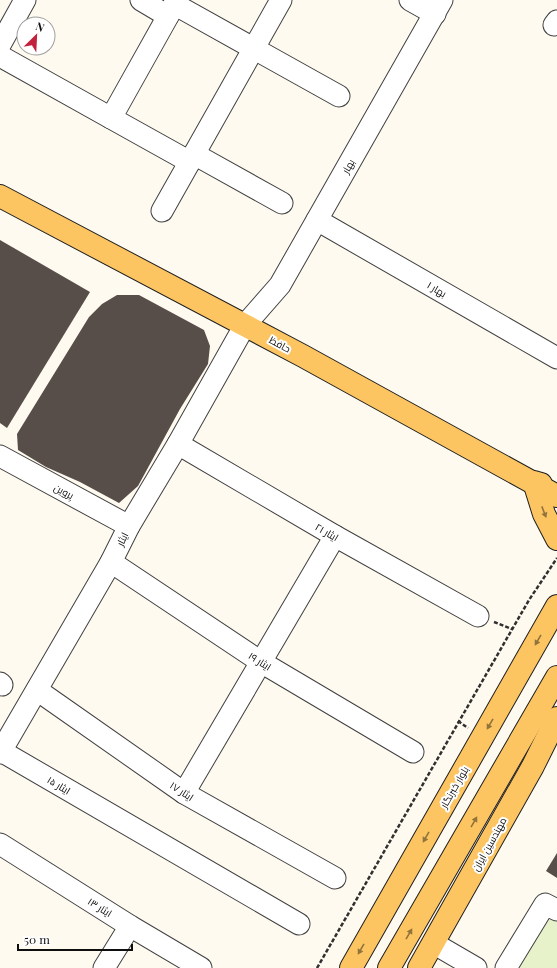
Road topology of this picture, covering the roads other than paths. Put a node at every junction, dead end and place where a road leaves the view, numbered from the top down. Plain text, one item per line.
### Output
1 (25, 0) edge
2 (141, 0) edge
3 (280, 0) edge
4 (410, 0) edge
5 (173, 7) edge
6 (439, 7) edge
7 (2, 35) edge
8 (253, 48) junction
9 (0, 56) edge
10 (339, 96) dead end
11 (111, 118) junction
12 (192, 158) junction
13 (0, 196) edge
14 (282, 203) dead end
15 (162, 211) dead end
16 (317, 220) junction
17 (245, 325) junction
18 (557, 358) edge
19 (178, 444) junction
20 (1, 460) edge
21 (534, 482) junction
22 (557, 486) edge
23 (557, 496) edge
24 (129, 526) junction
25 (335, 536) junction
26 (557, 539) edge
27 (111, 562) junction
28 (557, 606) edge
29 (478, 616) dead end
30 (261, 662) junction
31 (557, 678) edge
32 (37, 690) junction
33 (555, 724) edge
34 (0, 752) edge
35 (414, 752) dead end
36 (184, 793) junction
37 (0, 844) edge
38 (456, 852) junction
39 (476, 867) junction
40 (335, 878) dead end
41 (551, 907) edge
42 (299, 924) dead end
43 (130, 926) junction
44 (433, 943) junction
45 (104, 968) edge
46 (201, 968) edge
47 (350, 968) edge
48 (389, 968) edge
49 (419, 968) edge
50 (476, 968) edge
51 (506, 968) edge

1 - 7 street
2 - 5 street
3 - 8 street
4 - 6 street
5 - 8 street
5 - 11 street
6 - 16 street, بهار
8 - 10 street
8 - 12 street
9 - 11 street
11 - 12 street
12 - 14 street
12 - 15 street
13 - 17 main road, حافظ
16 - 17 street, بهار
16 - 18 street, بهار ۱
17 - 19 street, ایثار
17 - 21 main road, حافظ
19 - 24 street, ایثار
19 - 25 street, ایثار ۲۱
20 - 24 street, پروین
21 - 22 main road
21 - 23 main road, حافظ
21 -> 26 main road
24 - 27 street, ایثار
25 - 29 street, ایثار ۲۱
25 - 30 street
27 - 30 street, ایثار ۱۹
27 - 32 street, ایثار
28 -> 47 main road, بلوار خبرنگار
30 - 35 street, ایثار ۱۹
30 - 36 street
38 -> 31 main road
32 - 34 street, ایثار
32 - 36 street, ایثار ۱۷
33 - 39 main road, مهندسین ایران
34 - 42 street, ایثار ۱۵
36 - 40 street, ایثار ۱۷
37 - 43 street, ایثار ۱۳
38 - 39 street
48 -> 38 main road
39 - 44 main road, مهندسین ایران
41 - 51 street
43 - 45 street
43 - 46 street, ایثار ۱۳
44 - 49 main road, مهندسین ایران
44 - 50 street

